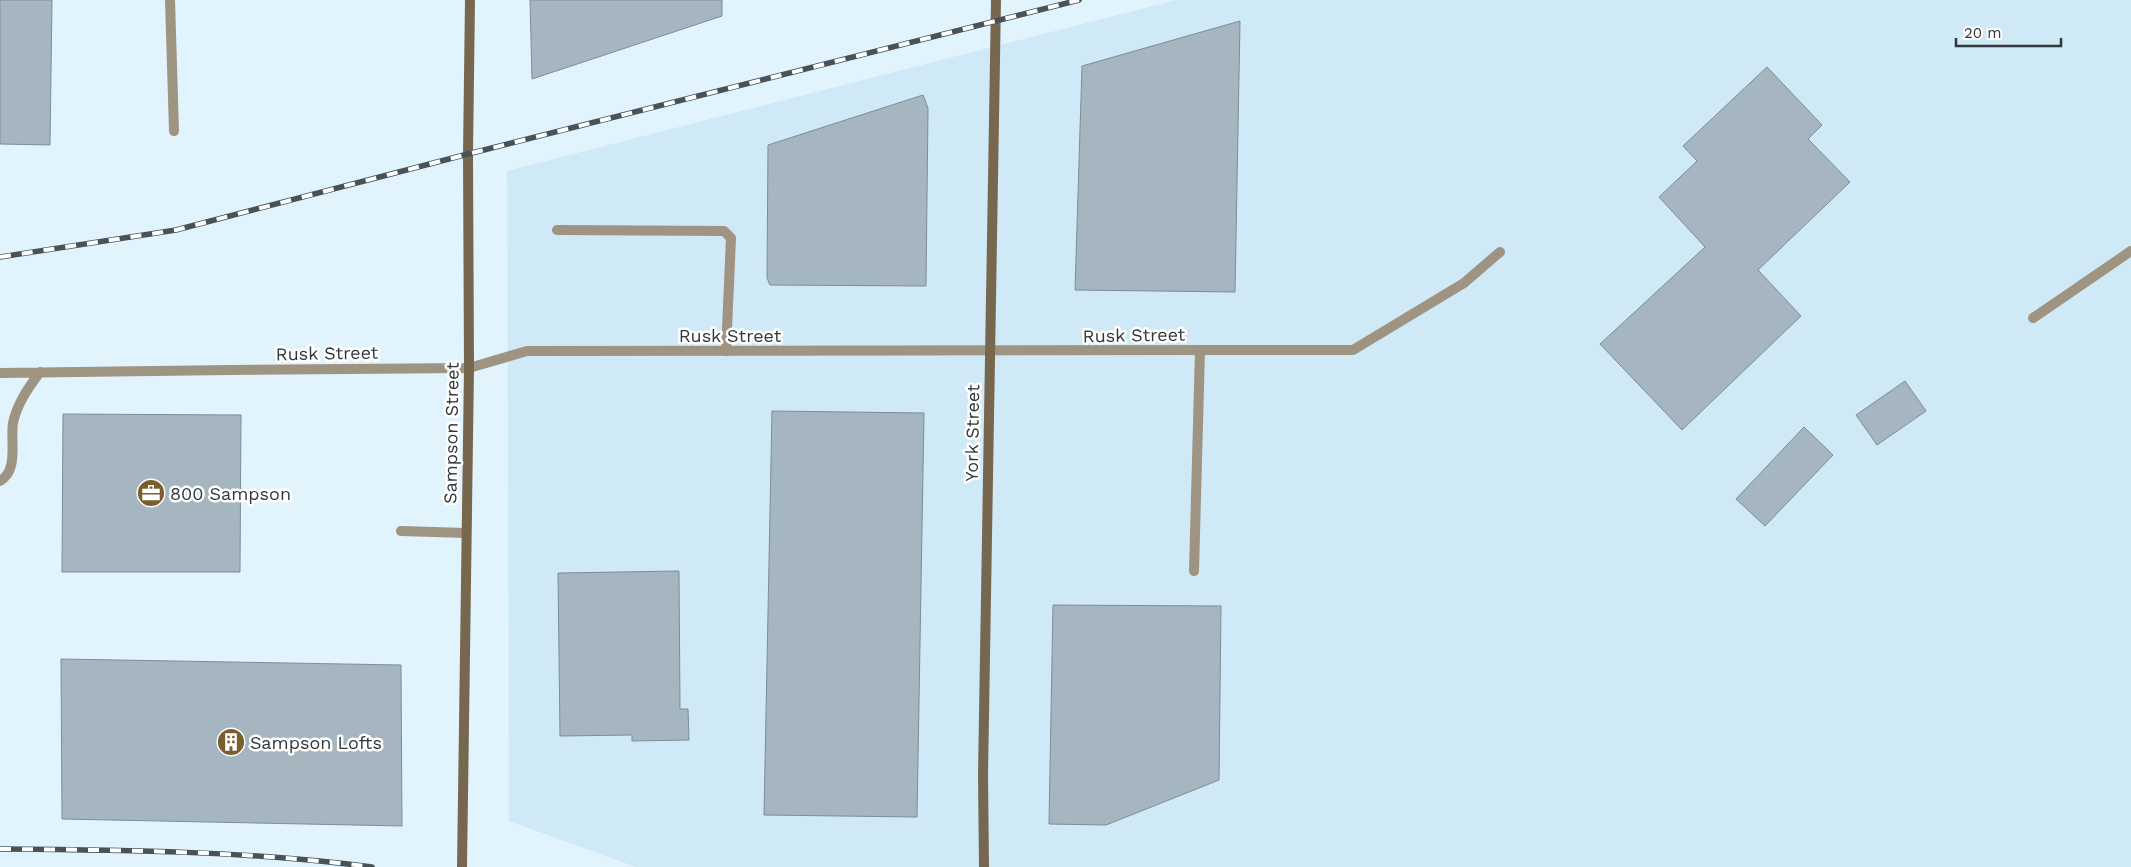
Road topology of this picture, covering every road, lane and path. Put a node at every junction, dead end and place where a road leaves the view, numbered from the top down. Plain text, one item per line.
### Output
1 (170, 0) edge
2 (470, 0) edge
3 (996, 0) edge
4 (174, 132) dead end
5 (558, 230) dead end
6 (2131, 251) edge
7 (1500, 252) dead end
8 (2033, 318) dead end
9 (1200, 350) junction
10 (726, 351) junction
11 (990, 352) junction
12 (469, 368) junction
13 (40, 372) junction
14 (0, 373) edge
15 (0, 481) edge
16 (401, 531) dead end
17 (466, 532) junction
18 (1194, 571) dead end
19 (462, 867) edge
20 (984, 867) edge

1 - 4 street
2 - 12 main road, Sampson Street
3 - 11 main road, York Street
5 - 10 street
6 - 8 street
7 - 9 street, Rusk Street
9 - 11 street, Rusk Street
9 - 18 street
10 - 11 street, Rusk Street
10 - 12 street, Rusk Street
11 - 20 main road, York Street
12 - 13 street, Rusk Street
12 - 17 main road, Sampson Street
13 - 14 street, Rusk Street
13 - 15 street
16 - 17 street
17 - 19 main road, Sampson Street

